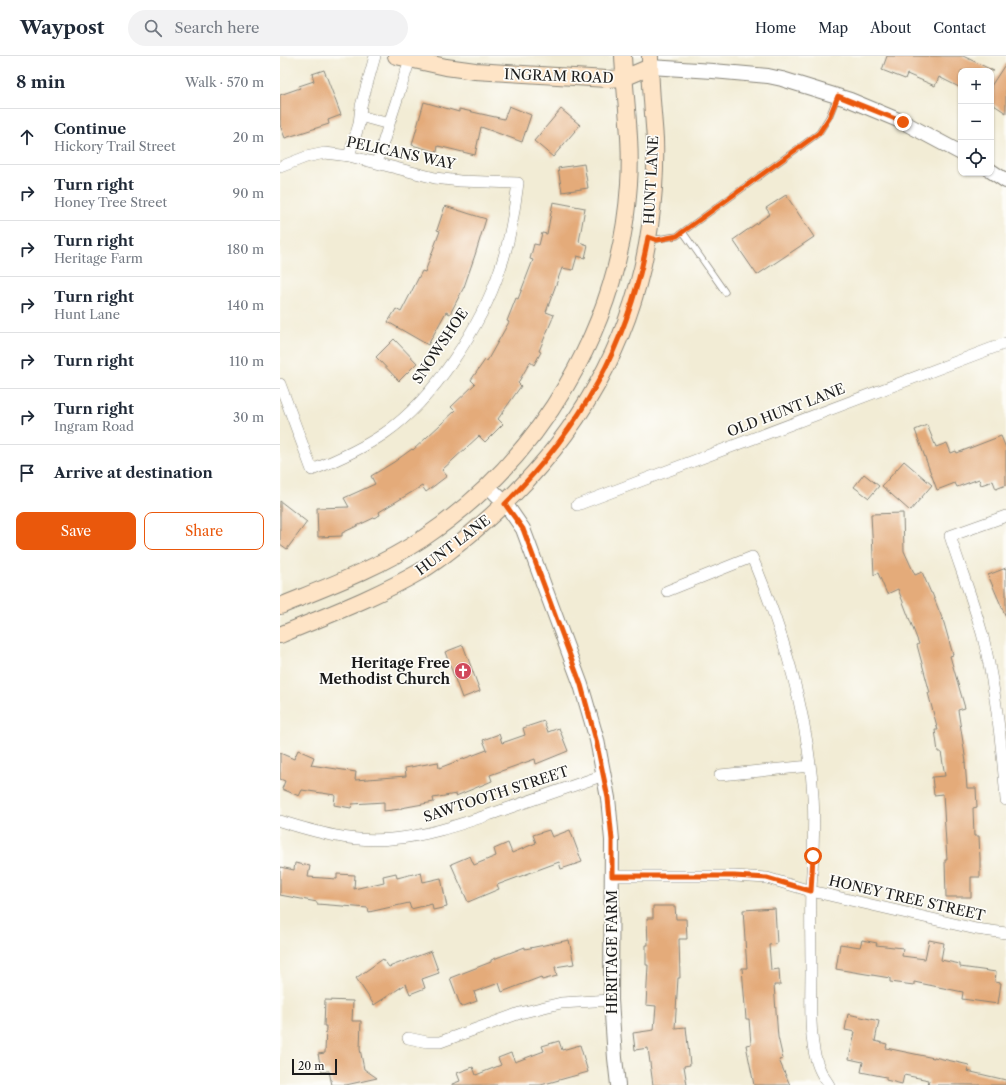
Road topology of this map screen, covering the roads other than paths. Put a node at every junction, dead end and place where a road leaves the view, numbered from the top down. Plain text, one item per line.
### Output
1 (375, 56) edge
2 (624, 56) edge
3 (403, 58) edge
4 (650, 62) edge
5 (624, 78) junction
6 (838, 96) junction
7 (360, 116) junction
8 (389, 124) junction
9 (958, 150) edge
10 (349, 156) junction
11 (377, 163) junction
12 (280, 167) edge
13 (994, 173) edge
14 (1006, 181) edge
15 (518, 183) joint
16 (683, 232) junction
17 (648, 237) junction
18 (725, 292) dead end
19 (1006, 343) edge
20 (280, 384) edge
21 (488, 486) junction
22 (505, 504) junction
23 (577, 505) dead end
24 (1006, 516) edge
25 (667, 592) dead end
26 (280, 606) edge
27 (280, 635) edge
28 (1003, 736) edge
29 (810, 766) junction
30 (604, 775) junction
31 (720, 775) dead end
32 (1006, 800) edge
33 (280, 821) edge
34 (612, 876) junction
35 (811, 891) junction
36 (1006, 933) edge
37 (611, 1000) junction
38 (408, 1038) dead end
39 (618, 1085) edge
40 (829, 1085) edge

1 - 7 street
2 - 4 main road, INGRAM ROAD
2 - 5 main road, HUNT LANE
3 - 5 main road, INGRAM ROAD
3 - 8 street
4 - 5 main road, INGRAM ROAD
4 - 6 street, INGRAM ROAD
4 - 17 main road, HUNT LANE
5 - 21 main road, HUNT LANE
6 - 9 street, INGRAM ROAD
6 - 16 lane
7 - 8 street
7 - 10 street
8 - 11 street
10 - 11 street, PELICANS WAY
10 - 12 street, PELICANS WAY
11 - 15 street, PELICANS WAY
13 - 14 street
15 - 20 street, SNOWSHOE
16 - 17 lane
16 - 18 lane
17 - 22 main road, HUNT LANE
19 - 23 street, OLD HUNT LANE
21 - 22 street, HERITAGE FARM
21 - 26 main road, HUNT LANE
22 - 27 main road, HUNT LANE
22 - 30 street, HERITAGE FARM
24 - 28 street
25 - 29 street
28 - 32 street
29 - 31 street
29 - 35 street
30 - 33 street, SAWTOOTH STREET
30 - 34 street, HERITAGE FARM
34 - 35 street, HONEY TREE STREET
34 - 37 street, HERITAGE FARM
35 - 36 street, HONEY TREE STREET
35 - 40 street
37 - 38 street
37 - 39 street, HERITAGE FARM

